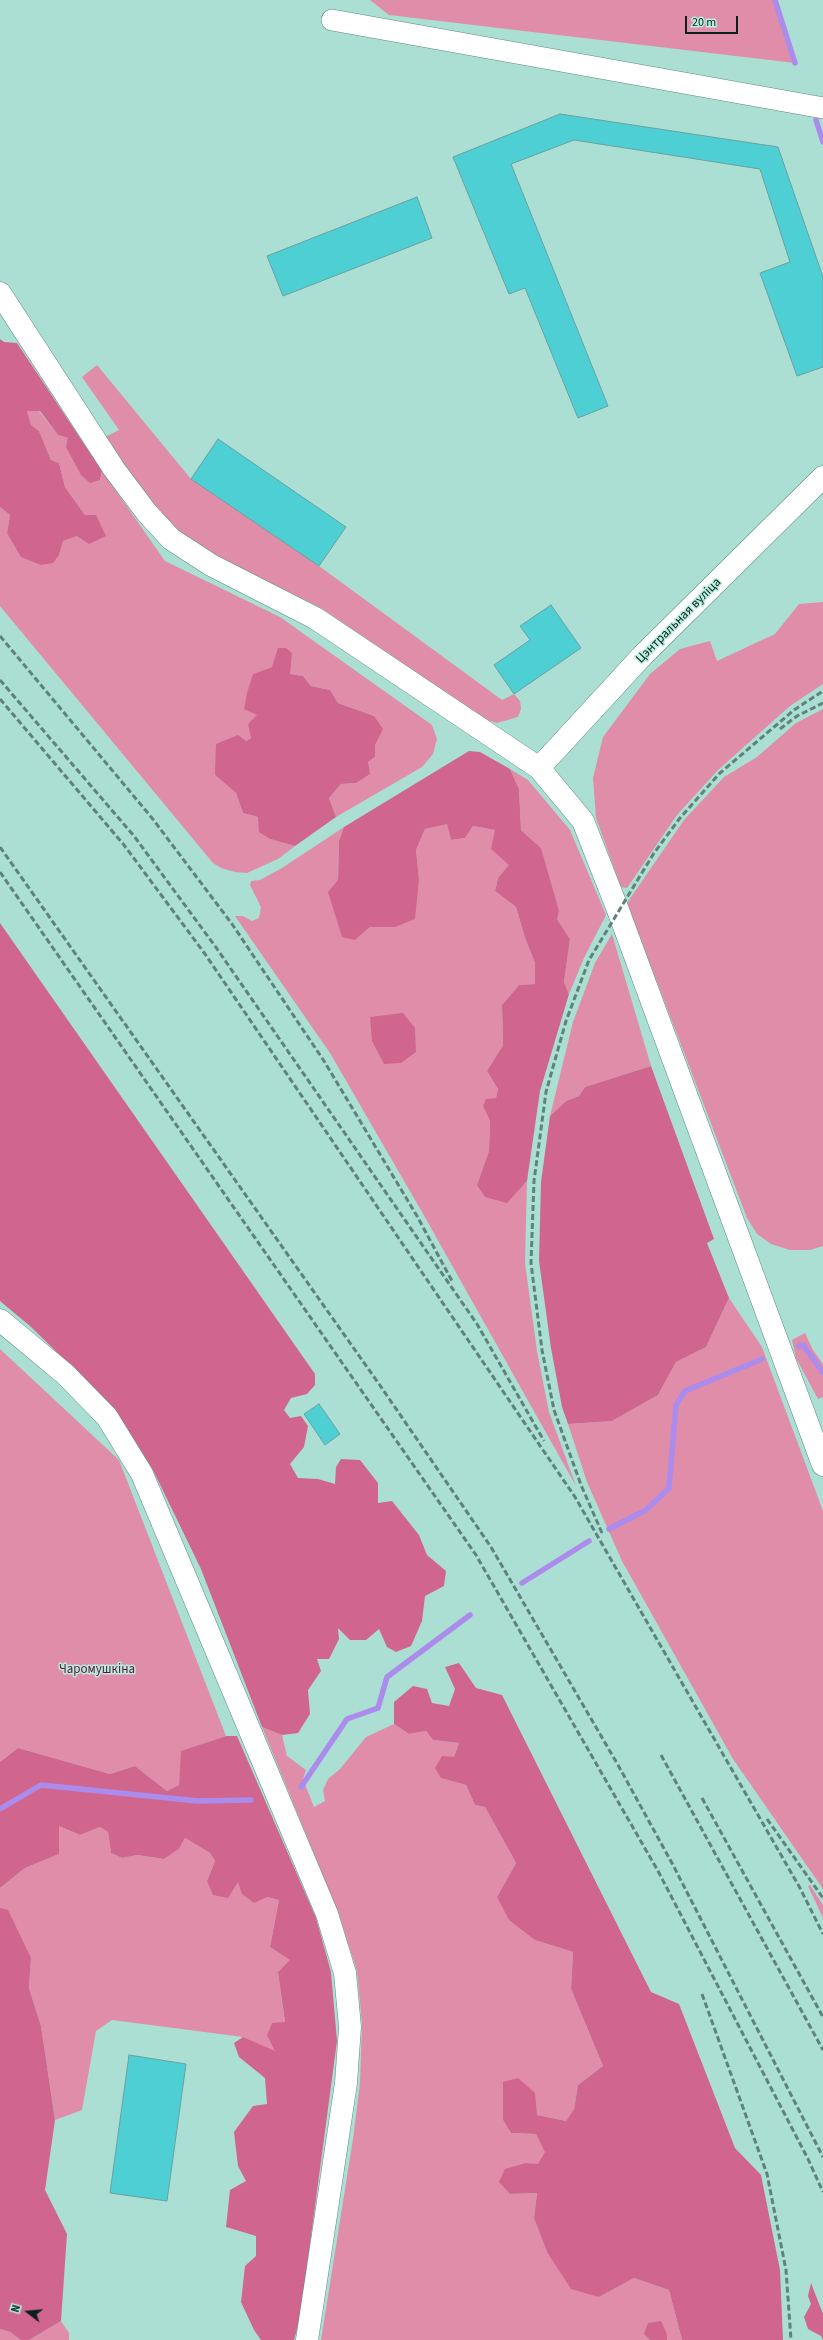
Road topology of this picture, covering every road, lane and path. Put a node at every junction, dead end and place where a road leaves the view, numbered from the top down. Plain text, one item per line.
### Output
1 (332, 20) dead end
2 (823, 108) edge
3 (0, 294) edge
4 (823, 477) edge
5 (539, 768) junction
6 (0, 1320) edge
7 (823, 1465) edge
8 (307, 2340) edge

1 - 2 street
3 - 5 street
4 - 5 street, Цэнтральная вуліца
5 - 7 street
6 - 8 street

